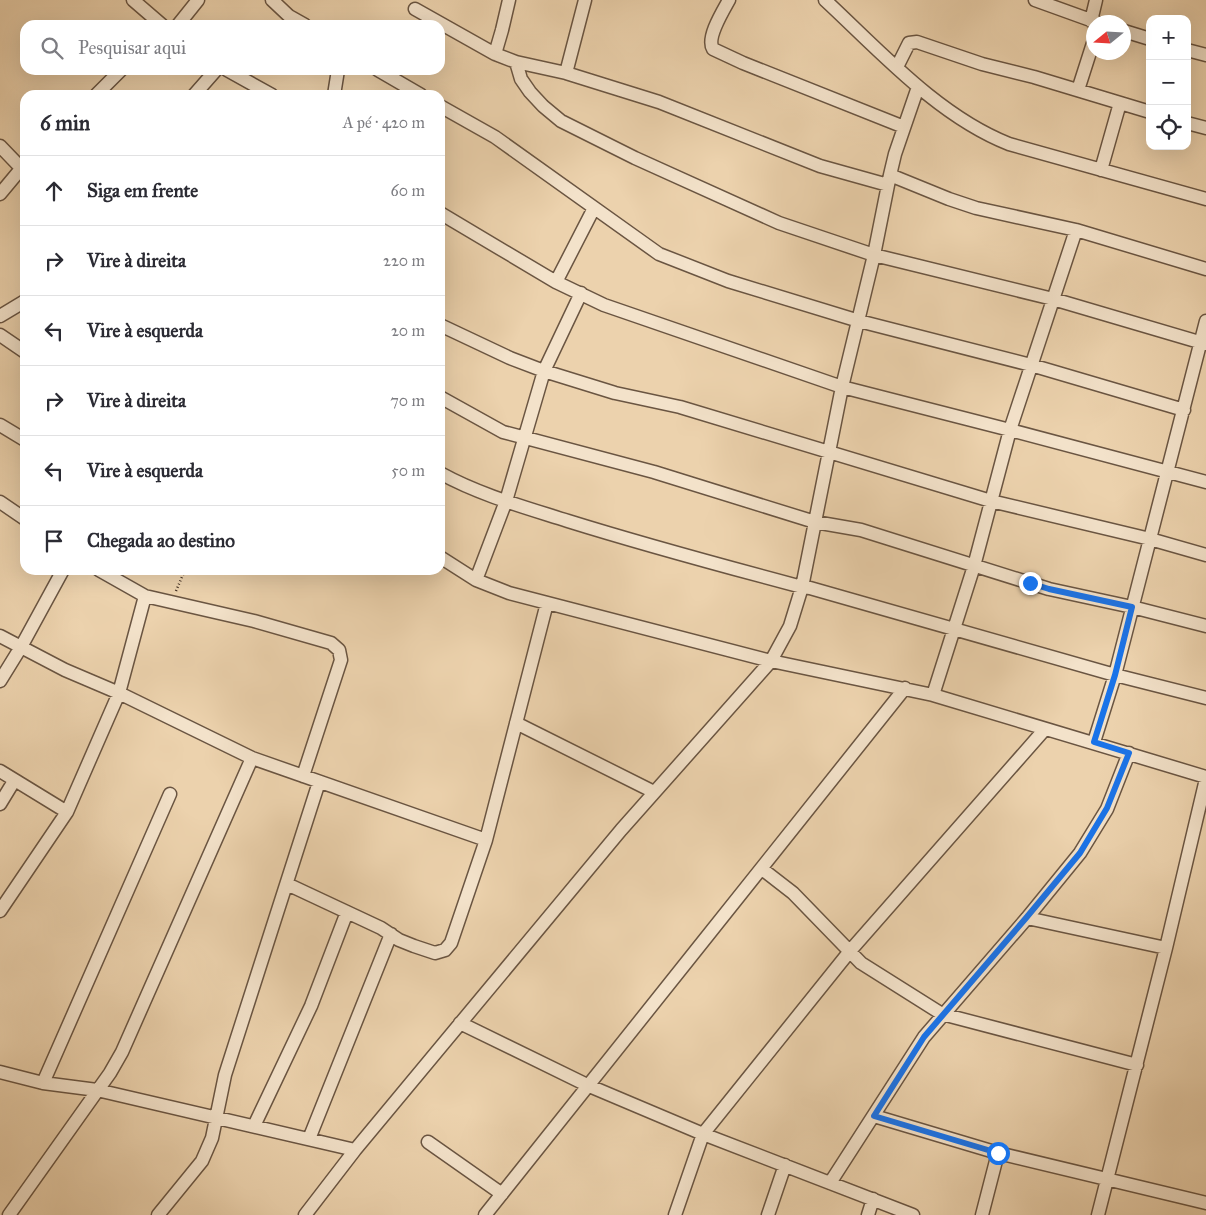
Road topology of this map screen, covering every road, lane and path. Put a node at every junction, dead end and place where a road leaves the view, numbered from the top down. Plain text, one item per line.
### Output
1 (133, 0) edge
2 (198, 0) edge
3 (272, 0) edge
4 (509, 0) edge
5 (585, 0) edge
6 (729, 0) edge
7 (825, 0) edge
8 (1035, 0) edge
9 (1096, 0) edge
10 (415, 9) dead end
11 (1095, 15) edge
12 (1086, 19) edge
13 (156, 20) edge
14 (182, 20) edge
15 (297, 20) edge
16 (435, 20) edge
17 (445, 26) edge
18 (1131, 33) edge
19 (1146, 37) edge
20 (1191, 51) edge
21 (495, 54) junction
22 (1206, 55) edge
23 (1088, 60) edge
24 (516, 62) junction
25 (897, 67) junction
26 (566, 73) junction
27 (116, 75) edge
28 (212, 75) edge
29 (236, 75) edge
30 (337, 75) edge
31 (386, 75) edge
32 (918, 87) junction
33 (101, 90) edge
34 (198, 90) edge
35 (263, 90) edge
36 (335, 90) edge
37 (412, 90) edge
38 (1078, 90) junction
39 (1120, 103) junction
40 (445, 109) edge
41 (1146, 111) edge
42 (1191, 124) edge
43 (904, 127) junction
44 (1206, 128) edge
45 (0, 146) edge
46 (20, 164) edge
47 (1101, 170) junction
48 (20, 172) edge
49 (889, 180) junction
50 (0, 194) edge
51 (1206, 199) edge
52 (594, 208) junction
53 (445, 216) edge
54 (1076, 230) junction
55 (874, 255) junction
56 (1206, 269) edge
57 (556, 282) junction
58 (581, 293) junction
59 (1053, 299) junction
60 (20, 304) edge
61 (0, 316) edge
62 (859, 321) junction
63 (1206, 321) edge
64 (445, 327) edge
65 (0, 335) edge
66 (1203, 343) edge
67 (20, 349) edge
68 (1031, 365) junction
69 (544, 371) junction
70 (842, 388) junction
71 (445, 400) edge
72 (1184, 410) junction
73 (0, 425) edge
74 (1010, 430) junction
75 (20, 437) edge
76 (525, 438) junction
77 (829, 454) junction
78 (1167, 472) junction
79 (445, 476) edge
80 (1206, 482) edge
81 (506, 501) junction
82 (991, 501) junction
83 (0, 502) edge
84 (20, 516) edge
85 (815, 522) junction
86 (1150, 540) junction
87 (1206, 555) edge
88 (445, 560) edge
89 (974, 566) junction
90 (60, 575) edge
91 (108, 575) edge
92 (183, 575) edge
93 (476, 580) junction
94 (802, 587) junction
95 (144, 596) junction
96 (171, 601) junction
97 (547, 603) junction
98 (1132, 607) junction
99 (1206, 626) edge
100 (953, 629) junction
101 (0, 636) edge
102 (21, 647) junction
103 (771, 661) junction
104 (1115, 675) junction
105 (0, 681) edge
106 (904, 688) junction
107 (119, 693) junction
108 (933, 695) junction
109 (1206, 698) edge
110 (516, 723) junction
111 (1045, 728) junction
112 (1094, 742) junction
113 (1129, 753) junction
114 (252, 758) junction
115 (0, 772) edge
116 (303, 776) junction
117 (1206, 778) edge
118 (14, 781) junction
119 (319, 782) junction
120 (654, 792) junction
121 (170, 794) dead end
122 (0, 804) edge
123 (67, 812) junction
124 (486, 840) junction
125 (762, 869) junction
126 (287, 884) junction
127 (0, 911) edge
128 (346, 912) junction
129 (1026, 918) junction
130 (391, 934) junction
131 (1166, 948) junction
132 (850, 951) junction
133 (942, 1014) junction
134 (460, 1023) junction
135 (1137, 1066) junction
136 (0, 1072) edge
137 (43, 1083) junction
138 (587, 1085) junction
139 (97, 1090) junction
140 (874, 1116) junction
141 (216, 1117) junction
142 (254, 1126) junction
143 (703, 1134) junction
144 (309, 1139) junction
145 (428, 1142) dead end
146 (355, 1150) junction
147 (998, 1153) junction
148 (785, 1165) junction
149 (1108, 1180) junction
150 (830, 1183) junction
151 (502, 1194) junction
152 (873, 1200) junction
153 (1206, 1203) edge
154 (9, 1215) edge
155 (158, 1215) edge
156 (305, 1215) edge
157 (485, 1215) edge
158 (676, 1215) edge
159 (768, 1215) edge
160 (868, 1215) edge
161 (913, 1215) edge
162 (982, 1215) edge
163 (1098, 1215) edge

1 - 13 street
2 - 14 street
3 - 15 street
4 - 21 street
5 - 26 street
6 - 43 street
7 - 25 street
8 - 12 street
9 - 11 street
10 - 16 street
17 - 21 street
18 - 19 street
20 - 22 street
21 - 24 street
23 - 38 street
24 - 26 street
24 - 55 street
25 - 32 street
25 - 38 street
26 - 49 street
27 - 33 street
28 - 34 street
29 - 35 street
30 - 36 street
31 - 37 street
32 - 43 street
32 - 47 street
38 - 39 street
39 - 41 street
39 - 47 street
40 - 52 street
42 - 44 street
43 - 49 street
45 - 46 street
47 - 51 street
48 - 50 street
49 - 54 street
49 - 55 street
52 - 57 street
52 - 62 street
53 - 57 street
54 - 56 street
54 - 59 street
55 - 59 street
55 - 62 street
57 - 58 street
58 - 69 street
58 - 70 street
59 - 66 street
59 - 68 street
60 - 61 street
62 - 68 street
62 - 70 street
63 - 66 street
64 - 69 street
65 - 67 street
66 - 72 street
68 - 72 street
68 - 74 street
69 - 76 street
69 - 77 street
70 - 74 street
70 - 77 street
71 - 76 street
72 - 78 street
73 - 75 street
74 - 78 street
74 - 82 street
76 - 81 street
76 - 85 street
77 - 82 street
77 - 85 street
78 - 80 street
78 - 86 street
79 - 81 street
81 - 93 street
81 - 94 street
82 - 86 street
82 - 89 street
83 - 84 street
85 - 89 street
85 - 94 street
86 - 87 street
86 - 98 street
88 - 93 street
89 - 98 street
89 - 100 street
90 - 102 street
91 - 95 street
92 - 96 path
93 - 97 street
94 - 100 street
94 - 103 street
95 - 96 street
95 - 107 street
96 - 116 street
97 - 103 street
97 - 110 street
98 - 99 street
98 - 104 street
100 - 104 street
100 - 108 street
101 - 102 street
102 - 105 street
102 - 107 street
103 - 106 street
103 - 120 street
104 - 109 street
104 - 112 street
106 - 108 street
106 - 125 street
107 - 114 street
107 - 123 street
108 - 111 street
110 - 120 street
110 - 124 street
111 - 112 street
111 - 132 street
112 - 113 street
113 - 117 street
113 - 129 street
114 - 116 street
114 - 139 street
115 - 118 street
116 - 119 street
117 - 131 street
118 - 122 street
118 - 123 street
119 - 124 street
119 - 126 street
120 - 134 street
121 - 137 street
123 - 127 street
124 - 130 street
125 - 132 street
125 - 138 street
126 - 128 street
126 - 141 street
128 - 130 street
128 - 142 street
129 - 131 street
129 - 133 street
130 - 144 street
131 - 135 street
132 - 133 street
132 - 143 street
133 - 135 street
133 - 140 street
134 - 138 street
134 - 146 street
135 - 149 street
136 - 137 street
137 - 139 street
138 - 143 street
138 - 151 street
139 - 141 street
139 - 154 street
140 - 147 street
140 - 150 street
141 - 142 street
141 - 155 street
142 - 144 street
143 - 148 street
143 - 158 street
144 - 146 street
145 - 151 street
146 - 156 street
147 - 149 street
147 - 162 street
148 - 150 street
148 - 159 street
149 - 153 street
149 - 163 street
150 - 152 street
151 - 157 street
152 - 160 street
152 - 161 street

